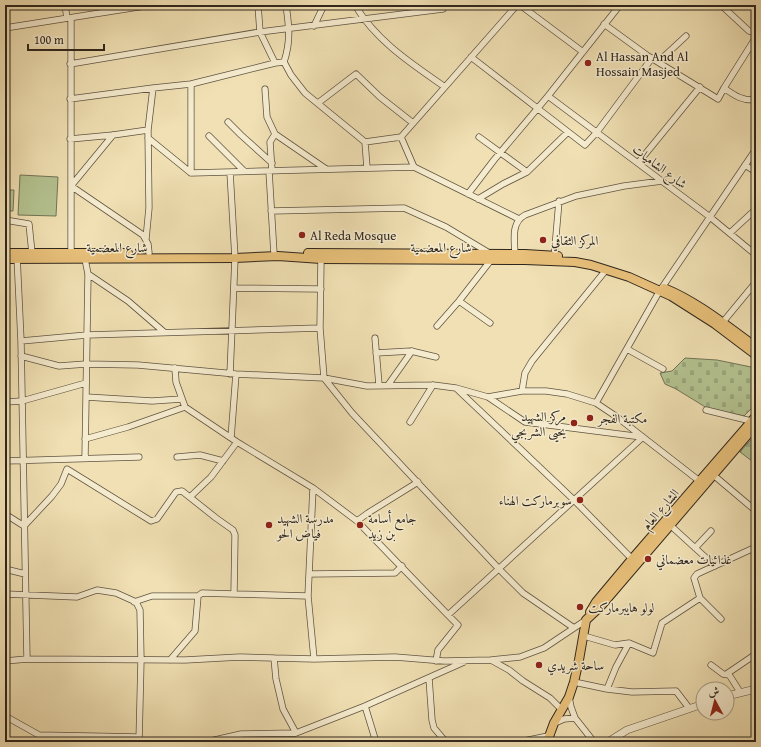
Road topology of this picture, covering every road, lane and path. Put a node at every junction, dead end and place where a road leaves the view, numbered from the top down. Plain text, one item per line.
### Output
1 (65, 5) edge
2 (151, 5) edge
3 (258, 5) edge
4 (286, 5) edge
5 (324, 5) edge
6 (356, 5) edge
7 (517, 5) edge
8 (520, 5) edge
9 (620, 5) edge
10 (721, 5) edge
11 (443, 9) dead end
12 (69, 18) junction
13 (363, 19) junction
14 (604, 24) junction
15 (314, 26) junction
16 (5, 28) edge
17 (290, 29) junction
18 (260, 32) junction
19 (756, 32) edge
20 (686, 36) dead end
21 (756, 36) edge
22 (583, 52) junction
23 (471, 57) junction
24 (652, 58) junction
25 (284, 62) junction
26 (658, 62) junction
27 (275, 63) junction
28 (70, 64) junction
29 (192, 84) junction
30 (445, 87) junction
31 (700, 87) junction
32 (153, 88) junction
33 (724, 88) junction
34 (265, 89) dead end
35 (548, 96) junction
36 (70, 98) junction
37 (756, 100) edge
38 (318, 103) junction
39 (538, 108) junction
40 (228, 122) dead end
41 (414, 123) junction
42 (148, 130) junction
43 (568, 132) junction
44 (596, 132) junction
45 (275, 134) junction
46 (113, 135) junction
47 (209, 136) dead end
48 (401, 137) junction
49 (479, 137) dead end
50 (148, 138) junction
51 (70, 139) junction
52 (365, 142) junction
53 (756, 149) edge
54 (500, 152) junction
55 (272, 163) junction
56 (638, 163) junction
57 (745, 165) junction
58 (414, 167) junction
59 (367, 168) junction
60 (326, 169) junction
61 (244, 171) junction
62 (271, 171) junction
63 (230, 172) junction
64 (527, 172) junction
65 (756, 172) edge
66 (191, 173) junction
67 (662, 181) junction
68 (71, 186) junction
69 (468, 194) junction
70 (478, 199) junction
71 (559, 202) junction
72 (756, 209) edge
73 (271, 211) junction
74 (710, 217) junction
75 (519, 219) junction
76 (5, 220) edge
77 (730, 233) junction
78 (146, 239) junction
79 (5, 253) edge
80 (32, 253) junction
81 (148, 253) junction
82 (274, 254) junction
83 (235, 255) junction
84 (756, 255) edge
85 (17, 256) junction
86 (71, 256) junction
87 (321, 256) junction
88 (491, 257) junction
89 (515, 257) junction
90 (554, 258) junction
91 (5, 259) edge
92 (86, 259) junction
93 (606, 270) junction
94 (88, 274) junction
95 (756, 282) edge
96 (234, 288) junction
97 (321, 288) junction
98 (661, 290) junction
99 (460, 301) junction
100 (723, 322) junction
101 (490, 323) dead end
102 (438, 326) dead end
103 (320, 328) junction
104 (232, 331) junction
105 (164, 332) junction
106 (87, 335) junction
107 (375, 338) dead end
108 (21, 341) junction
109 (756, 347) edge
110 (627, 349) junction
111 (412, 351) junction
112 (376, 353) junction
113 (756, 355) edge
114 (21, 356) junction
115 (436, 357) dead end
116 (86, 364) junction
117 (175, 368) junction
118 (663, 369) dead end
119 (233, 374) junction
120 (324, 378) junction
121 (86, 383) junction
122 (388, 385) junction
123 (433, 385) junction
124 (379, 386) junction
125 (456, 388) junction
126 (522, 392) junction
127 (86, 397) junction
128 (182, 398) junction
129 (488, 398) junction
130 (22, 401) junction
131 (5, 402) edge
132 (596, 403) junction
133 (185, 407) junction
134 (706, 410) dead end
135 (754, 421) edge
136 (410, 422) dead end
137 (643, 437) junction
138 (231, 438) junction
139 (85, 439) junction
140 (237, 442) junction
141 (139, 456) dead end
142 (177, 457) dead end
143 (85, 458) junction
144 (5, 460) edge
145 (23, 460) junction
146 (223, 461) junction
147 (711, 473) junction
148 (418, 482) junction
149 (702, 483) junction
150 (312, 488) junction
151 (190, 497) junction
152 (574, 500) junction
153 (756, 511) edge
154 (5, 514) edge
155 (357, 521) junction
156 (670, 525) junction
157 (24, 526) junction
158 (711, 531) dead end
159 (756, 547) edge
160 (695, 548) junction
161 (635, 561) junction
162 (402, 566) junction
163 (715, 566) junction
164 (5, 569) edge
165 (499, 569) junction
166 (25, 574) junction
167 (308, 574) junction
168 (5, 594) edge
169 (234, 594) junction
170 (26, 595) junction
171 (198, 596) junction
172 (308, 596) junction
173 (700, 598) junction
174 (134, 602) junction
175 (448, 615) junction
176 (721, 619) dead end
177 (586, 620) junction
178 (574, 628) junction
179 (584, 636) junction
180 (629, 643) junction
181 (756, 654) edge
182 (274, 658) junction
183 (27, 659) junction
184 (314, 659) junction
185 (141, 660) junction
186 (170, 660) junction
187 (491, 660) junction
188 (5, 661) edge
189 (436, 661) junction
190 (466, 661) junction
191 (711, 665) dead end
192 (729, 674) junction
193 (429, 678) junction
194 (574, 682) junction
195 (608, 689) junction
196 (756, 689) edge
197 (740, 692) junction
198 (735, 694) edge
199 (569, 697) junction
200 (365, 706) junction
201 (695, 706) edge
202 (689, 708) junction
203 (562, 710) junction
204 (5, 716) edge
205 (575, 718) junction
206 (554, 723) junction
207 (296, 733) junction
208 (548, 739) edge
209 (139, 740) edge
210 (206, 742) edge
211 (376, 742) edge
212 (446, 742) edge
213 (518, 742) edge
214 (594, 742) edge
215 (608, 742) edge

1 - 12 street
2 - 12 street
3 - 18 street
4 - 17 street
5 - 15 street
6 - 13 street
7 - 23 street
8 - 22 street
9 - 14 street
10 - 19 street
11 - 13 street
12 - 16 street
12 - 28 street
13 - 15 street
13 - 30 street
14 - 22 street
14 - 24 street
15 - 17 street
17 - 18 street
17 - 25 street
18 - 27 street
18 - 28 street
20 - 26 street
21 - 33 street
22 - 35 street
23 - 30 street
23 - 39 street
24 - 26 street
24 - 44 street
25 - 27 street
25 - 38 street
26 - 31 street
27 - 29 street
28 - 36 street
29 - 32 street
29 - 66 street
30 - 41 street
31 - 33 street
31 - 56 street
32 - 36 street
32 - 42 street
33 - 37 street
34 - 45 street
35 - 39 street
35 - 44 street, شارع الشاميات
36 - 51 street
38 - 41 street
38 - 52 street
39 - 43 street
39 - 54 street
40 - 55 street
41 - 48 street
42 - 46 street
42 - 50 street
43 - 44 street
43 - 64 street
44 - 56 street, شارع الشاميات
45 - 55 street
45 - 60 street
46 - 51 street
46 - 68 street
47 - 61 street
48 - 52 street
48 - 58 street
49 - 54 street
50 - 66 street
50 - 78 street
51 - 68 street
52 - 59 street
53 - 57 street
54 - 64 street
54 - 69 street
55 - 62 street
56 - 67 street, شارع الشاميات
57 - 65 street
57 - 74 street
58 - 59 street
58 - 69 street
59 - 60 street
60 - 62 street
61 - 62 street
61 - 63 street
62 - 73 street
63 - 66 street
63 - 83 street
64 - 70 street
67 - 71 street
67 - 74 street, شارع الشاميات
68 - 78 street
68 - 86 street
69 - 70 street
70 - 75 street
71 - 75 street
71 - 90 street
72 - 77 street
73 - 82 street
73 - 88 street
74 - 77 street, شارع الشاميات
74 - 98 street
75 - 89 street
76 - 80 street
77 - 84 street, شارع الشاميات
78 - 81 street
79 - 85 main road, شارع المعضمية
80 - 85 main road, شارع المعضمية
80 - 86 main road, شارع المعضمية
81 - 83 main road, شارع المعضمية
81 - 86 main road, شارع المعضمية
82 - 83 main road, شارع المعضمية
82 - 87 main road, شارع المعضمية
83 - 87 main road, شارع المعضمية
83 - 92 main road, شارع المعضمية
83 - 96 street
85 - 86 main road, شارع المعضمية
85 - 91 main road, شارع المعضمية
85 - 108 street
86 - 92 main road, شارع المعضمية
87 - 88 main road, شارع المعضمية
87 - 97 street
88 - 89 main road, شارع المعضمية
88 - 99 street
89 - 90 main road, شارع المعضمية
90 - 93 main road, شارع المعضمية
90 - 98 main road, شارع المعضمية
92 - 94 street
93 - 98 main road, شارع المعضمية
93 - 126 street
94 - 105 street
94 - 106 street
95 - 100 street
96 - 97 street
96 - 104 street
97 - 103 street
98 - 100 main road, شارع المعضمية
98 - 110 street
98 - 113 main road, شارع المعضمية
99 - 101 street
99 - 102 street
100 - 109 main road, شارع المعضمية
103 - 104 street
103 - 120 street
104 - 105 street
104 - 119 street
105 - 106 street
106 - 108 street
106 - 116 street
107 - 112 street
108 - 114 street
110 - 118 street
110 - 132 street
111 - 112 street
111 - 115 street
111 - 122 street
112 - 124 street
114 - 116 street
114 - 130 street
116 - 117 street
116 - 121 street
117 - 119 street
117 - 128 street
119 - 120 street
119 - 138 street
120 - 124 street
120 - 148 street
121 - 127 street
121 - 130 street
122 - 123 street
122 - 124 street
123 - 125 street
123 - 136 street
125 - 129 street
125 - 152 street
126 - 129 street
126 - 132 street
127 - 128 street
127 - 139 street
128 - 133 street
129 - 137 street
130 - 131 street
130 - 145 street
132 - 137 street
133 - 138 street
133 - 139 street
134 - 135 street
135 - 147 main road, الشارع العام
137 - 149 street
137 - 152 street
138 - 140 street
139 - 143 street
140 - 146 street
140 - 150 street
141 - 143 street
142 - 146 street
143 - 145 street
144 - 145 street
145 - 157 street
146 - 151 street
147 - 149 main road, الشارع العام
147 - 153 street
148 - 155 street
148 - 165 street
149 - 156 main road
149 - 161 main road, الشارع العام
150 - 155 street
150 - 167 street
151 - 157 street
151 - 169 street
152 - 161 street
152 - 165 street
154 - 157 street
155 - 162 street
156 - 160 street
156 - 161 main road
157 - 166 street
158 - 160 street
159 - 163 street
160 - 163 street
161 - 177 main road, الشارع العام
162 - 167 street
162 - 175 street
163 - 173 street
164 - 166 street
165 - 175 street
165 - 178 street
166 - 170 street
167 - 172 street
168 - 170 street
169 - 171 street
169 - 172 street
170 - 174 street
170 - 183 street
171 - 174 street
171 - 186 street
172 - 184 street
173 - 176 street
173 - 180 street
174 - 185 street
175 - 189 street
177 - 178 street
177 - 179 main road
178 - 187 street
179 - 180 street
179 - 194 main road
180 - 195 street
181 - 192 street
182 - 184 street
182 - 186 street
182 - 207 street
183 - 185 street
183 - 188 street
184 - 189 street
185 - 186 street
185 - 209 street
187 - 190 street
187 - 203 street
189 - 190 street
190 - 193 street
191 - 192 street
192 - 197 street
193 - 200 street
193 - 212 street
194 - 195 street
194 - 199 main road
195 - 202 street
196 - 197 street
197 - 198 street
199 - 203 main road
199 - 205 street
200 - 207 street
200 - 211 street
201 - 202 street
202 - 215 street
203 - 206 main road
204 - 209 street
205 - 206 street
205 - 214 street
206 - 208 main road
207 - 210 street
208 - 213 street

